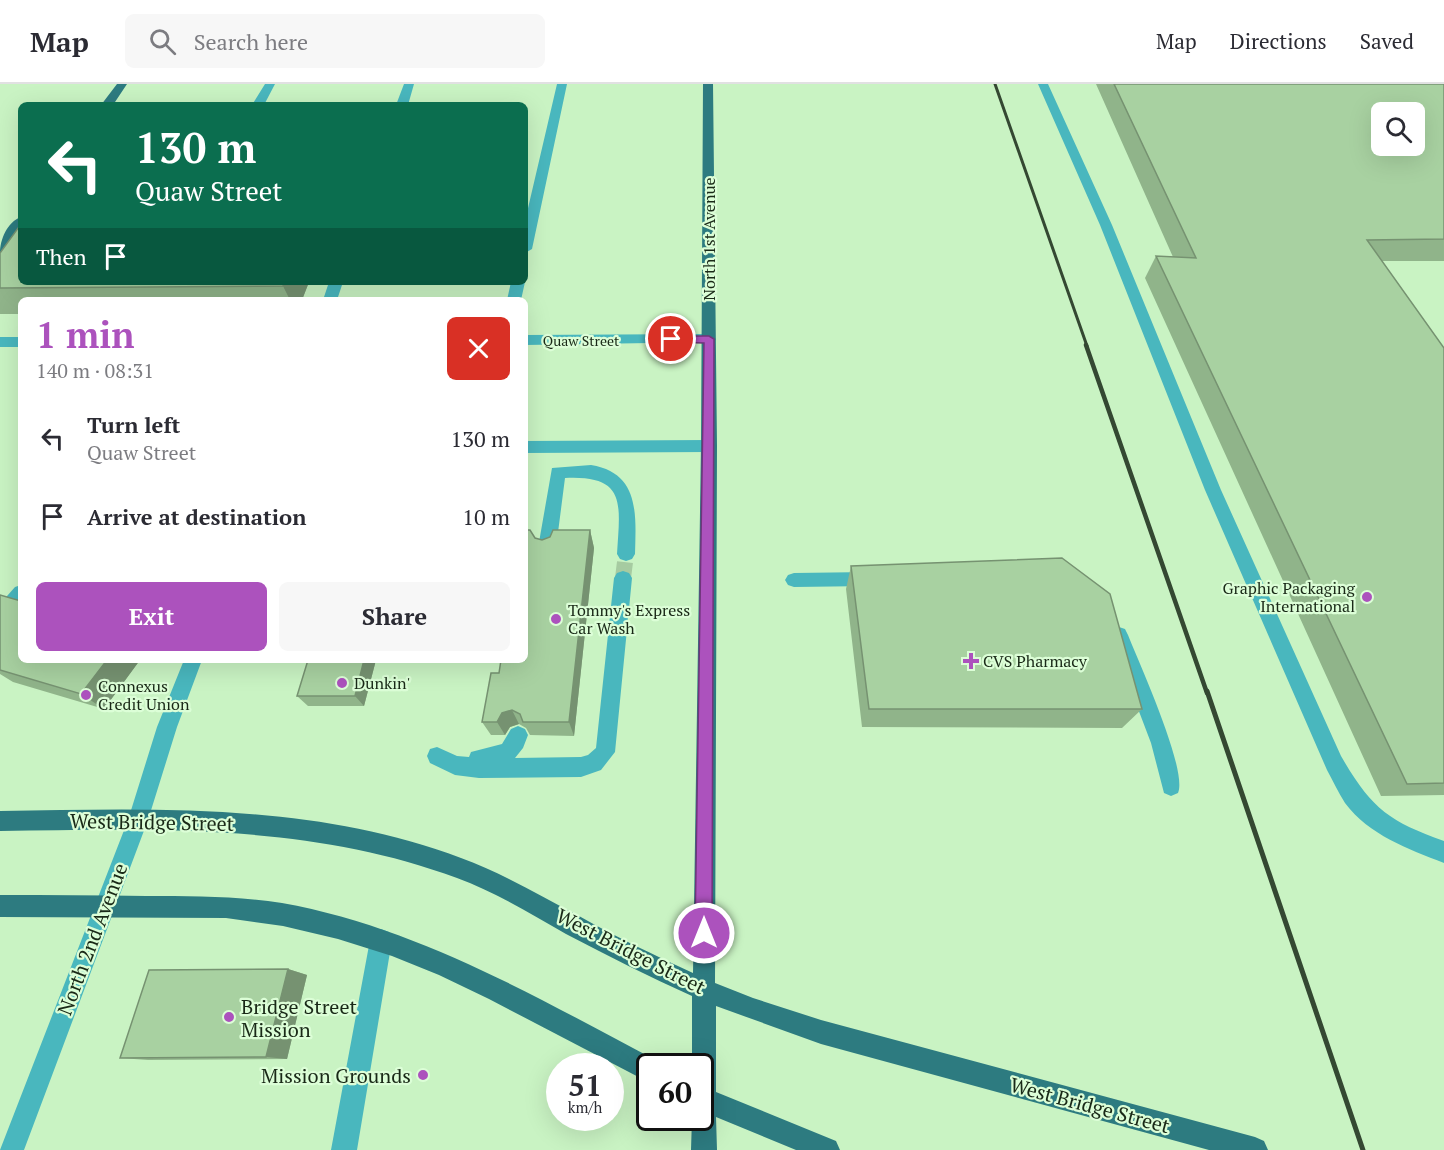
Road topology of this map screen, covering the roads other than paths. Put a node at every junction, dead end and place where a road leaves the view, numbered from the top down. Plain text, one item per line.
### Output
1 (122, 84) edge
2 (270, 84) edge
3 (409, 84) edge
4 (562, 84) edge
5 (708, 84) edge
6 (1043, 84) edge
7 (108, 102) edge
8 (260, 102) edge
9 (403, 102) edge
10 (18, 225) edge
11 (528, 236) edge
12 (0, 249) edge
13 (709, 339) junction
14 (528, 340) edge
15 (0, 342) edge
16 (18, 342) edge
17 (709, 446) junction
18 (528, 447) edge
19 (547, 548) edge
20 (626, 554) tunnel mouth
21 (623, 578) tunnel mouth
22 (893, 578) edge
23 (794, 580) dead end
24 (18, 596) edge
25 (0, 617) edge
26 (1113, 621) edge
27 (192, 663) edge
28 (518, 735) edge
29 (1171, 786) dead end
30 (138, 820) junction
31 (0, 821) edge
32 (1444, 852) edge
33 (0, 906) edge
34 (104, 907) junction
35 (381, 940) junction
36 (704, 988) junction
37 (703, 1053) edge
38 (636, 1064) edge
39 (714, 1104) edge
40 (704, 1131) edge
41 (11, 1150) edge
42 (344, 1150) edge
43 (704, 1150) edge
44 (827, 1150) edge
45 (1253, 1150) edge

1 - 7 main road
2 - 8 street
3 - 9 street
4 - 11 street
5 - 13 main road, North 1st Avenue
6 - 32 street
10 - 12 main road
13 - 14 street, Quaw Street
13 - 17 main road, North 1st Avenue
15 - 16 street
17 - 18 street
17 - 36 main road, North 1st Avenue
19 - 20 street
21 - 28 street
22 - 23 street
24 - 25 street
26 - 29 street
27 - 30 street, North 2nd Avenue
30 - 31 main road, West Bridge Street
30 - 34 street, North 2nd Avenue
30 - 36 main road, West Bridge Street
33 - 34 main road
34 - 35 main road
34 - 41 street, North 2nd Avenue
35 - 38 main road
35 - 42 street
36 - 37 main road, North 1st Avenue
36 - 45 main road, West Bridge Street
39 - 44 main road
40 - 43 main road, North 1st Avenue

